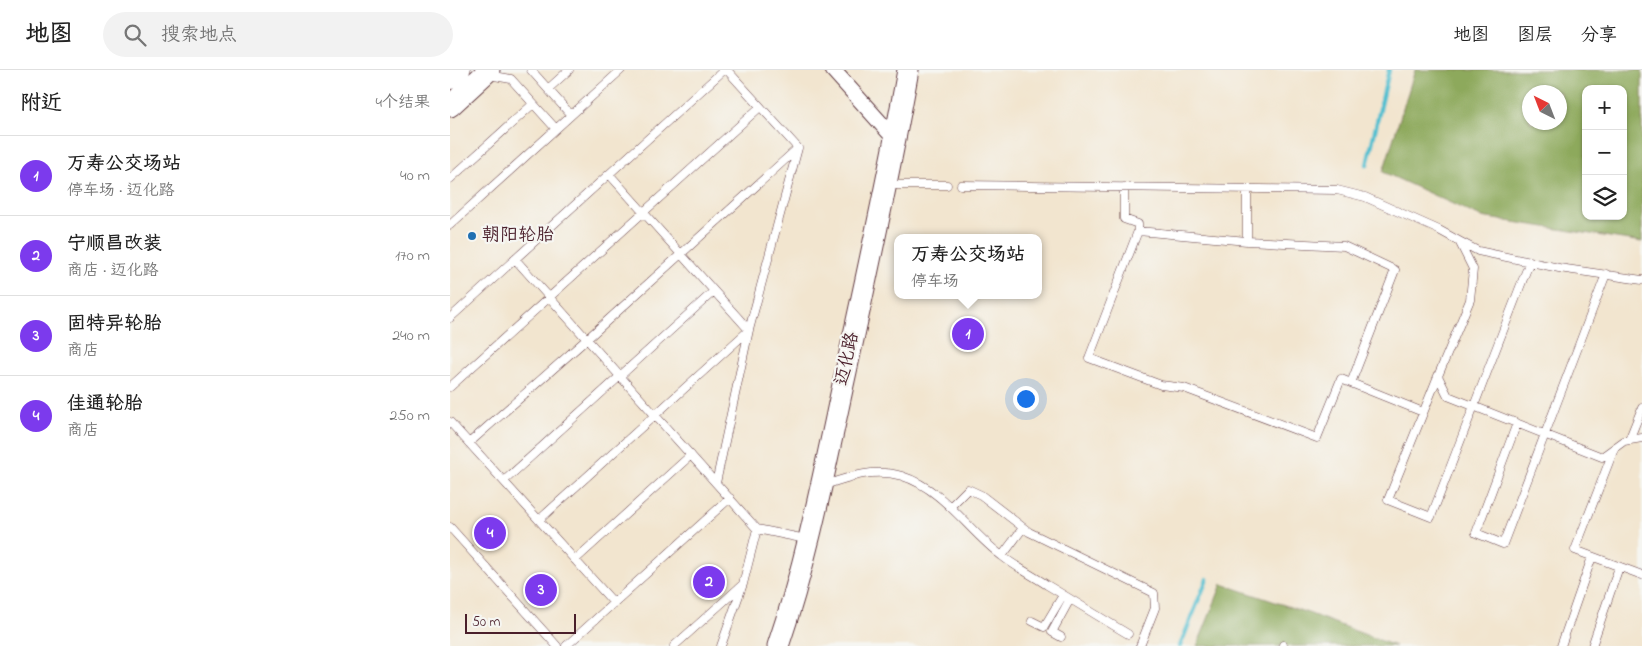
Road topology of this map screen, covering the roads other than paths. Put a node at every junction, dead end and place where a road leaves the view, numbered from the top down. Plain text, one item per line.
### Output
1 (456, 70) edge
2 (531, 70) edge
3 (569, 70) edge
4 (621, 70) edge
5 (725, 70) edge
6 (833, 70) edge
7 (908, 70) edge
8 (487, 72) edge
9 (450, 75) edge
10 (548, 89) junction
11 (533, 104) junction
12 (450, 106) edge
13 (760, 107) junction
14 (571, 115) junction
15 (556, 129) junction
16 (895, 139) junction
17 (798, 148) junction
18 (609, 174) junction
19 (450, 179) edge
20 (961, 184) dead end
21 (886, 185) junction
22 (947, 185) dead end
23 (1124, 187) junction
24 (1248, 189) junction
25 (643, 212) junction
26 (450, 224) edge
27 (1138, 231) junction
28 (1247, 241) junction
29 (1459, 241) junction
30 (681, 254) junction
31 (515, 259) junction
32 (1530, 261) junction
33 (1606, 274) junction
34 (1642, 280) edge
35 (714, 291) junction
36 (549, 297) junction
37 (450, 318) edge
38 (749, 330) junction
39 (587, 339) junction
40 (620, 376) junction
41 (1438, 376) junction
42 (1351, 383) junction
43 (450, 387) edge
44 (1475, 406) junction
45 (1642, 408) edge
46 (1423, 412) junction
47 (655, 415) junction
48 (450, 422) edge
49 (1517, 423) junction
50 (1546, 435) junction
51 (1642, 438) edge
52 (1630, 440) junction
53 (469, 443) junction
54 (1614, 449) junction
55 (691, 455) junction
56 (504, 481) junction
57 (716, 483) junction
58 (821, 487) junction
59 (730, 498) junction
60 (950, 508) junction
61 (539, 520) junction
62 (1023, 528) junction
63 (757, 529) junction
64 (451, 531) edge
65 (809, 540) junction
66 (1002, 556) junction
67 (1592, 557) junction
68 (574, 560) junction
69 (1620, 567) junction
70 (1642, 575) edge
71 (743, 584) junction
72 (1067, 597) junction
73 (614, 603) junction
74 (1032, 621) dead end
75 (1048, 630) junction
76 (1128, 634) dead end
77 (1061, 637) dead end
78 (558, 646) edge
79 (566, 646) edge
80 (674, 646) edge
81 (721, 646) edge
82 (778, 646) edge
83 (1140, 646) edge
84 (1561, 646) edge
85 (1592, 646) edge

1 - 9 highway
2 - 10 lane
3 - 10 lane
4 - 14 lane
5 - 13 lane
5 - 18 lane
6 - 16 street
7 - 16 street, 迈化路
8 - 11 lane
8 - 12 street
10 - 14 lane
11 - 15 lane
11 - 19 lane
13 - 17 lane
13 - 25 lane
14 - 15 lane
15 - 26 lane
16 - 21 street, 迈化路
17 - 30 lane
17 - 38 lane
18 - 25 lane
18 - 31 lane
20 - 23 lane
21 - 22 lane
21 - 58 street, 迈化路
23 - 24 lane
23 - 27 lane
24 - 28 lane
24 - 29 lane
25 - 30 lane
25 - 36 lane
27 - 28 lane
27 - 42 lane
28 - 42 lane
29 - 32 lane
29 - 41 lane
30 - 35 lane
30 - 39 lane
31 - 36 lane
31 - 37 lane
32 - 33 lane
32 - 44 lane
33 - 34 lane
33 - 50 lane
35 - 38 lane
35 - 40 lane
36 - 39 lane
36 - 43 lane
38 - 47 lane
38 - 57 lane
39 - 40 lane
39 - 53 lane
40 - 47 lane
40 - 56 lane
41 - 44 lane
41 - 46 lane
42 - 46 lane
44 - 46 lane
44 - 49 lane
45 - 52 lane
47 - 55 lane
47 - 61 lane
48 - 53 lane
49 - 50 lane
49 - 50 lane
50 - 54 lane
51 - 52 lane
52 - 54 lane
53 - 56 lane
54 - 67 lane
55 - 57 lane
55 - 68 lane
56 - 61 lane
57 - 59 lane
58 - 60 lane
58 - 65 street, 迈化路
59 - 63 lane
59 - 73 lane
60 - 62 lane
60 - 66 lane
61 - 68 lane
62 - 66 lane
62 - 83 lane
63 - 65 lane
63 - 71 lane
64 - 78 lane
65 - 82 street, 迈化路
66 - 72 lane
67 - 69 lane
67 - 84 lane
68 - 73 lane
69 - 70 lane
69 - 85 lane
71 - 80 lane
71 - 81 lane
72 - 75 lane
72 - 76 lane
73 - 79 lane
74 - 75 lane
75 - 77 lane

